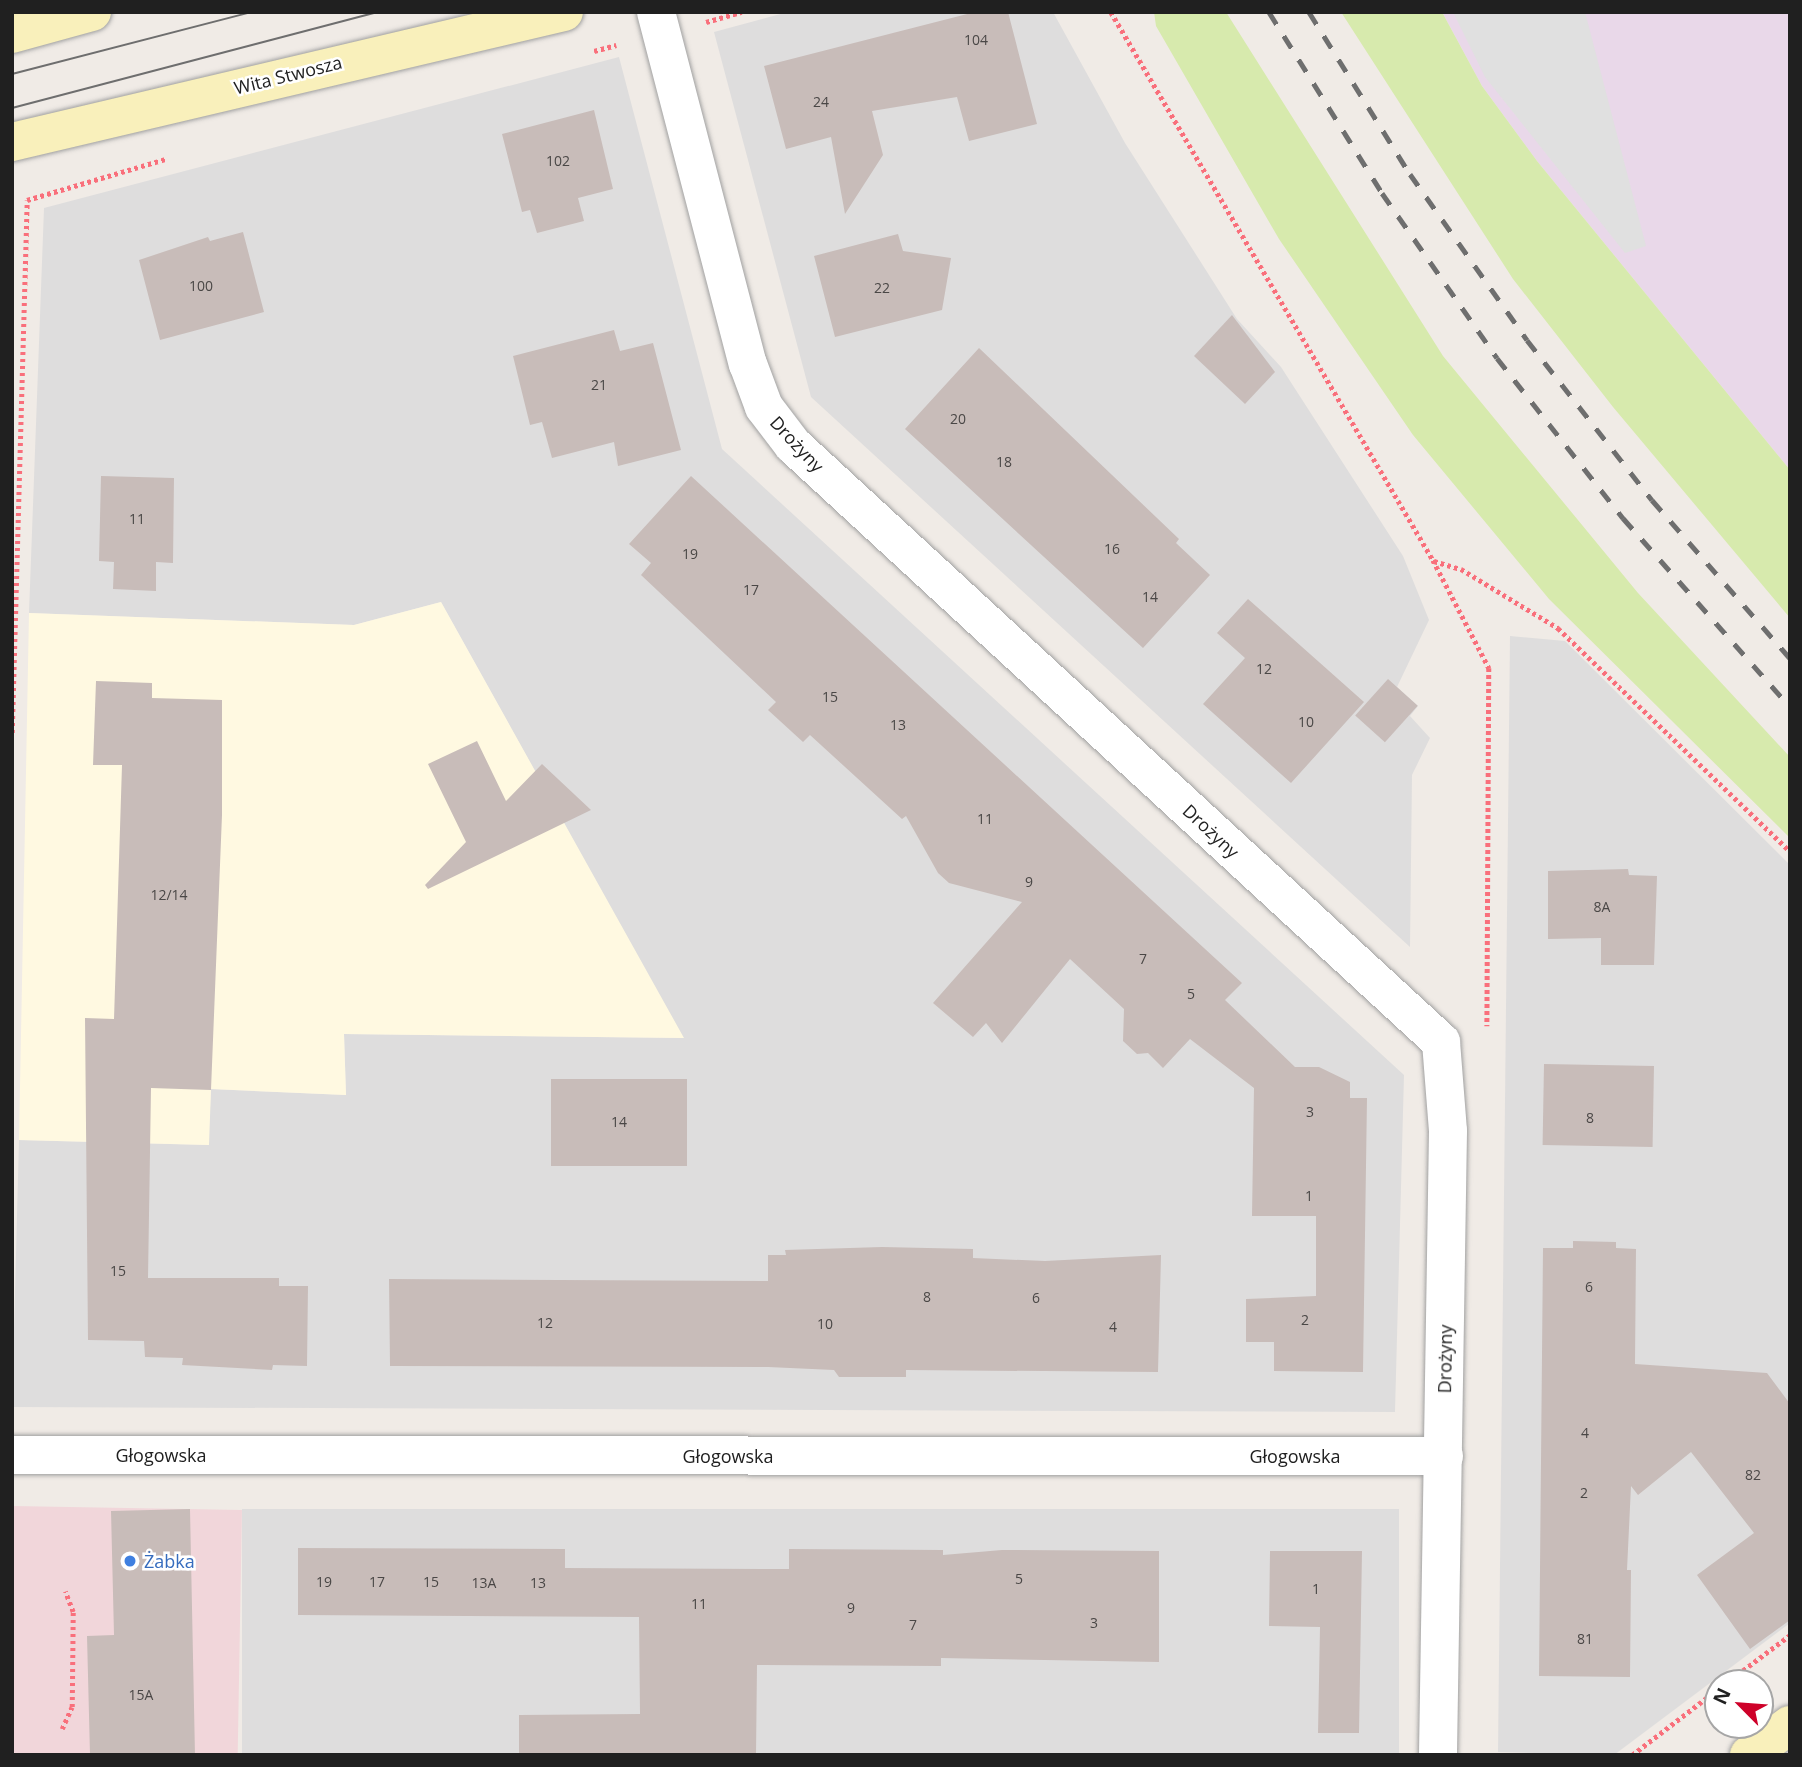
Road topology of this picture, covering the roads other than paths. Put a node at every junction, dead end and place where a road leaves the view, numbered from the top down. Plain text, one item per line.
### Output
1 (92, 12) edge
2 (564, 12) edge
3 (656, 12) edge
4 (12, 34) edge
5 (12, 142) edge
6 (12, 1455) edge
7 (1444, 1456) junction
8 (1790, 1725) edge
9 (1438, 1755) edge
10 (1749, 1755) edge

1 - 4 street
2 - 5 street, Wita Stwosza
3 - 7 street, Drożyny
6 - 7 street, Głogowska
7 - 9 street, Drożyny
8 - 10 street

